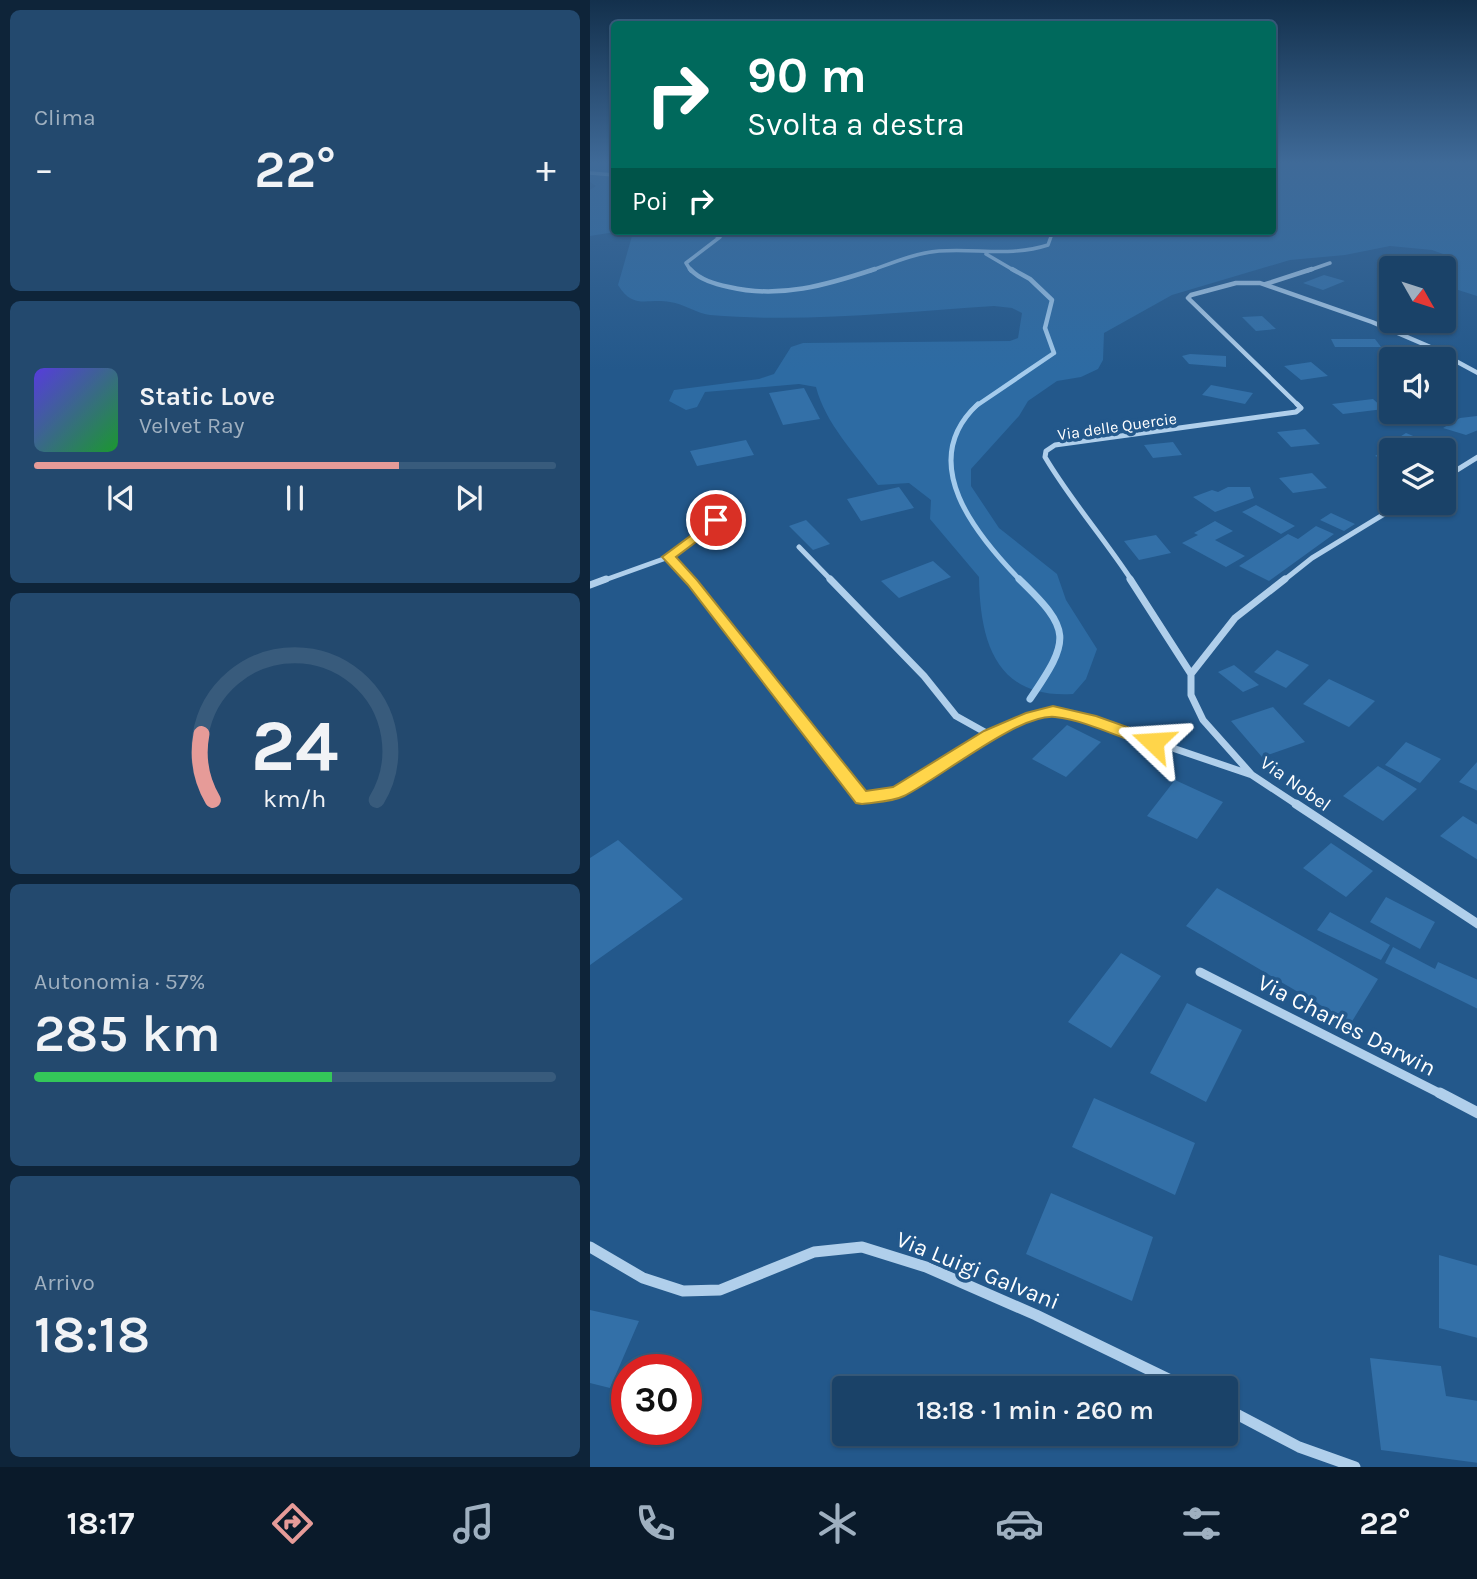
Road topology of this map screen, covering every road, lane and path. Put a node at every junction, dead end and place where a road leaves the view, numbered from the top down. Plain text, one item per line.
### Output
1 (1330, 263) dead end
2 (1266, 285) junction
3 (1477, 373) edge
4 (1477, 457) edge
5 (1456, 470) edge
6 (1383, 515) edge
7 (716, 520) dead end
8 (799, 547) dead end
9 (669, 557) junction
10 (590, 585) edge
11 (1191, 674) junction
12 (990, 735) junction
13 (1252, 775) junction
14 (1477, 924) edge
15 (1200, 972) dead end
16 (1477, 1113) edge
17 (590, 1247) edge
18 (1162, 1376) edge
19 (1238, 1415) edge
20 (1355, 1467) edge

1 - 2 street
2 - 3 street
2 - 11 street, Via delle Quercie
4 - 5 street
6 - 11 street
7 - 9 street
8 - 12 street
9 - 10 street
9 - 12 street
11 - 13 street, Via Nobel
12 - 13 street
13 - 14 street, Via Nobel
15 - 16 street, Via Charles Darwin
17 - 18 street, Via Luigi Galvani
19 - 20 street

